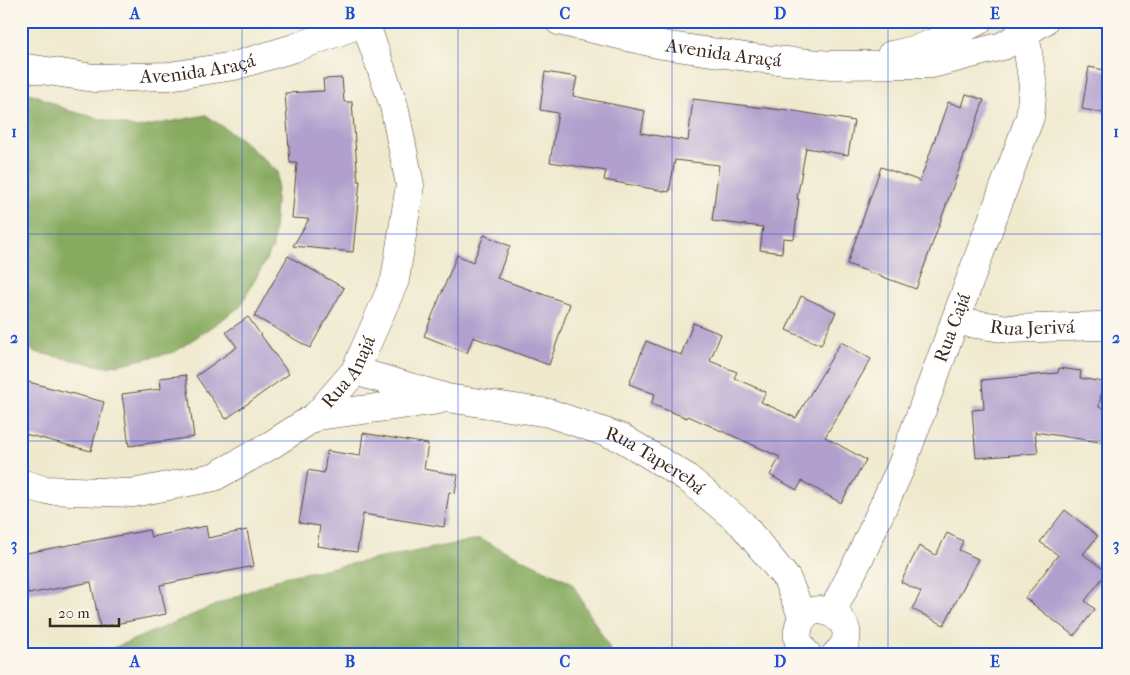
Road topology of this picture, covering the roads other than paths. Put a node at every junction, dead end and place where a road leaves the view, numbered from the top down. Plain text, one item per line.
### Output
1 (559, 21) edge
2 (978, 21) edge
3 (366, 22) edge
4 (1029, 25) edge
5 (831, 65) junction
6 (21, 67) edge
7 (955, 321) junction
8 (1109, 327) edge
9 (355, 371) junction
10 (447, 398) junction
11 (316, 416) junction
12 (21, 483) edge
13 (832, 612) junction
14 (803, 618) junction
15 (840, 653) edge
16 (807, 654) edge

1 - 5 street, Avenida Araçá
2 - 5 street, Avenida Araçá
3 - 6 street, Avenida Araçá
3 - 9 street, Rua Anajá
4 - 5 street, Avenida Araçá
4 - 7 street, Rua Cajá
7 - 8 street, Rua Jerivá
7 - 13 street, Rua Cajá
9 - 10 street, Rua Taperebá
9 - 11 street, Rua Anajá
10 - 11 street, Rua Taperebá
10 - 14 street, Rua Taperebá
11 - 12 street, Rua Anajá
13 - 14 street
13 - 15 street
14 - 16 street

